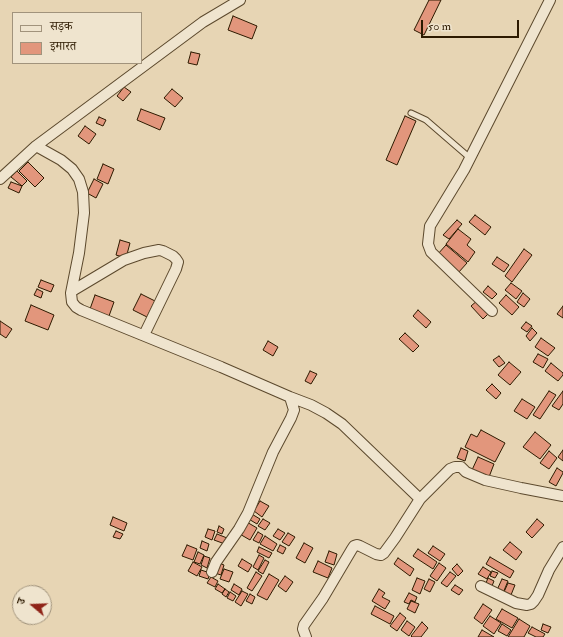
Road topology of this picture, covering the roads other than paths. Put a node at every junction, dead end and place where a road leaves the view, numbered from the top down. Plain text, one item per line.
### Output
1 (240, 0) edge
2 (550, 0) edge
3 (411, 113) dead end
4 (36, 146) junction
5 (470, 158) junction
6 (0, 179) edge
7 (72, 291) junction
8 (492, 311) dead end
9 (144, 336) junction
10 (290, 397) junction
11 (563, 496) edge
12 (420, 498) junction
13 (563, 547) edge
14 (212, 572) dead end
15 (481, 586) dead end
16 (306, 637) edge

1 - 4 street
2 - 5 street
3 - 5 lane
4 - 6 street
4 - 7 street
5 - 8 street
7 - 9 street
7 - 9 street
9 - 10 street
10 - 12 street
10 - 14 street
11 - 12 street
12 - 16 street
13 - 15 street

